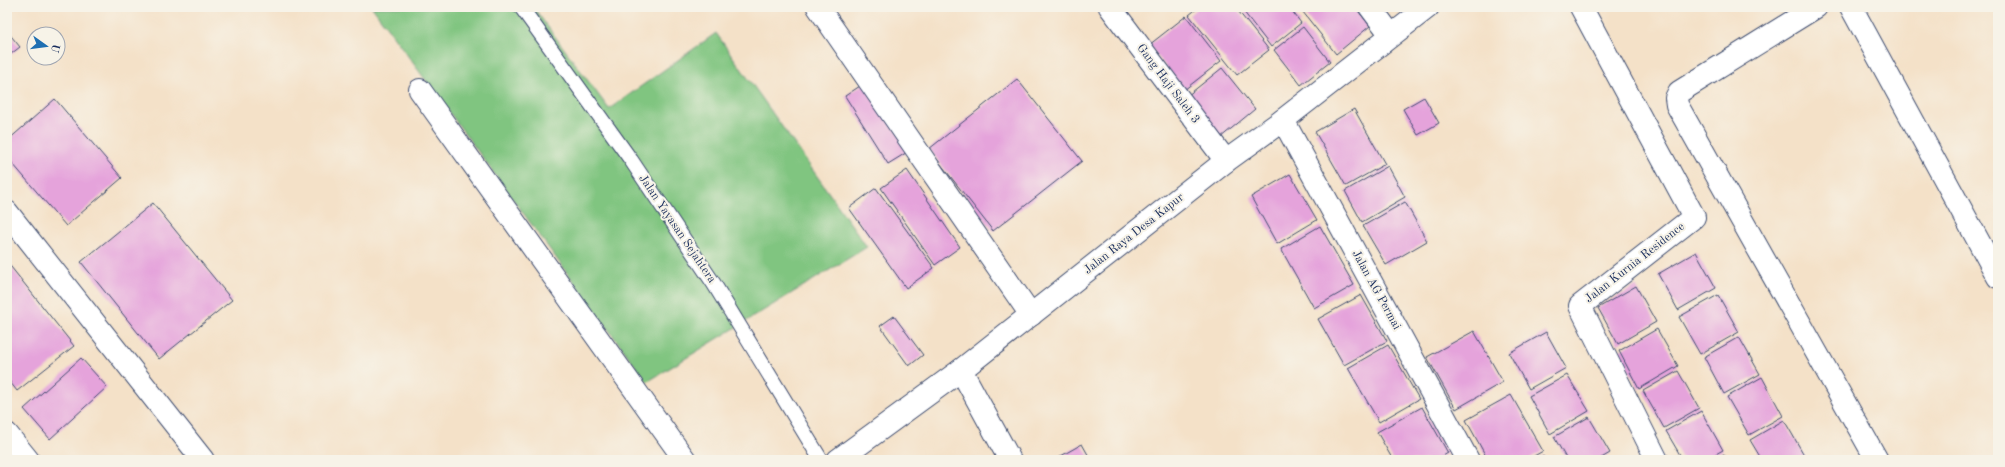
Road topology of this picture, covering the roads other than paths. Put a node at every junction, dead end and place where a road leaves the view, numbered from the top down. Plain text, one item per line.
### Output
1 (522, 7) edge
2 (818, 7) edge
3 (1110, 7) edge
4 (1370, 7) edge
5 (1428, 7) edge
6 (1581, 7) edge
7 (1816, 7) edge
8 (1851, 7) edge
9 (1391, 35) junction
10 (420, 90) dead end
11 (1283, 120) junction
12 (1226, 161) junction
13 (7, 212) edge
14 (1998, 277) edge
15 (1031, 315) junction
16 (962, 370) junction
17 (7, 434) edge
18 (28, 460) edge
19 (203, 460) edge
20 (685, 460) edge
21 (821, 460) edge
22 (838, 460) edge
23 (1010, 460) edge
24 (1468, 460) edge
25 (1657, 460) edge
26 (1877, 460) edge

1 - 21 lane, Jalan Yayasan Sejahtera
2 - 15 street
3 - 12 street, Gang Haji Saleh 3
4 - 9 street
5 - 9 street, Jalan Raya Desa Kapur
6 - 25 street, Jalan Kurnia Residence
7 - 26 street
8 - 14 street
9 - 11 street, Jalan Raya Desa Kapur
10 - 20 street
11 - 12 street, Jalan Raya Desa Kapur
11 - 24 street, Jalan AG Permai
12 - 15 street, Jalan Raya Desa Kapur
13 - 19 street
15 - 16 street, Jalan Raya Desa Kapur
16 - 22 street, Jalan Raya Desa Kapur
16 - 23 street
17 - 18 street

